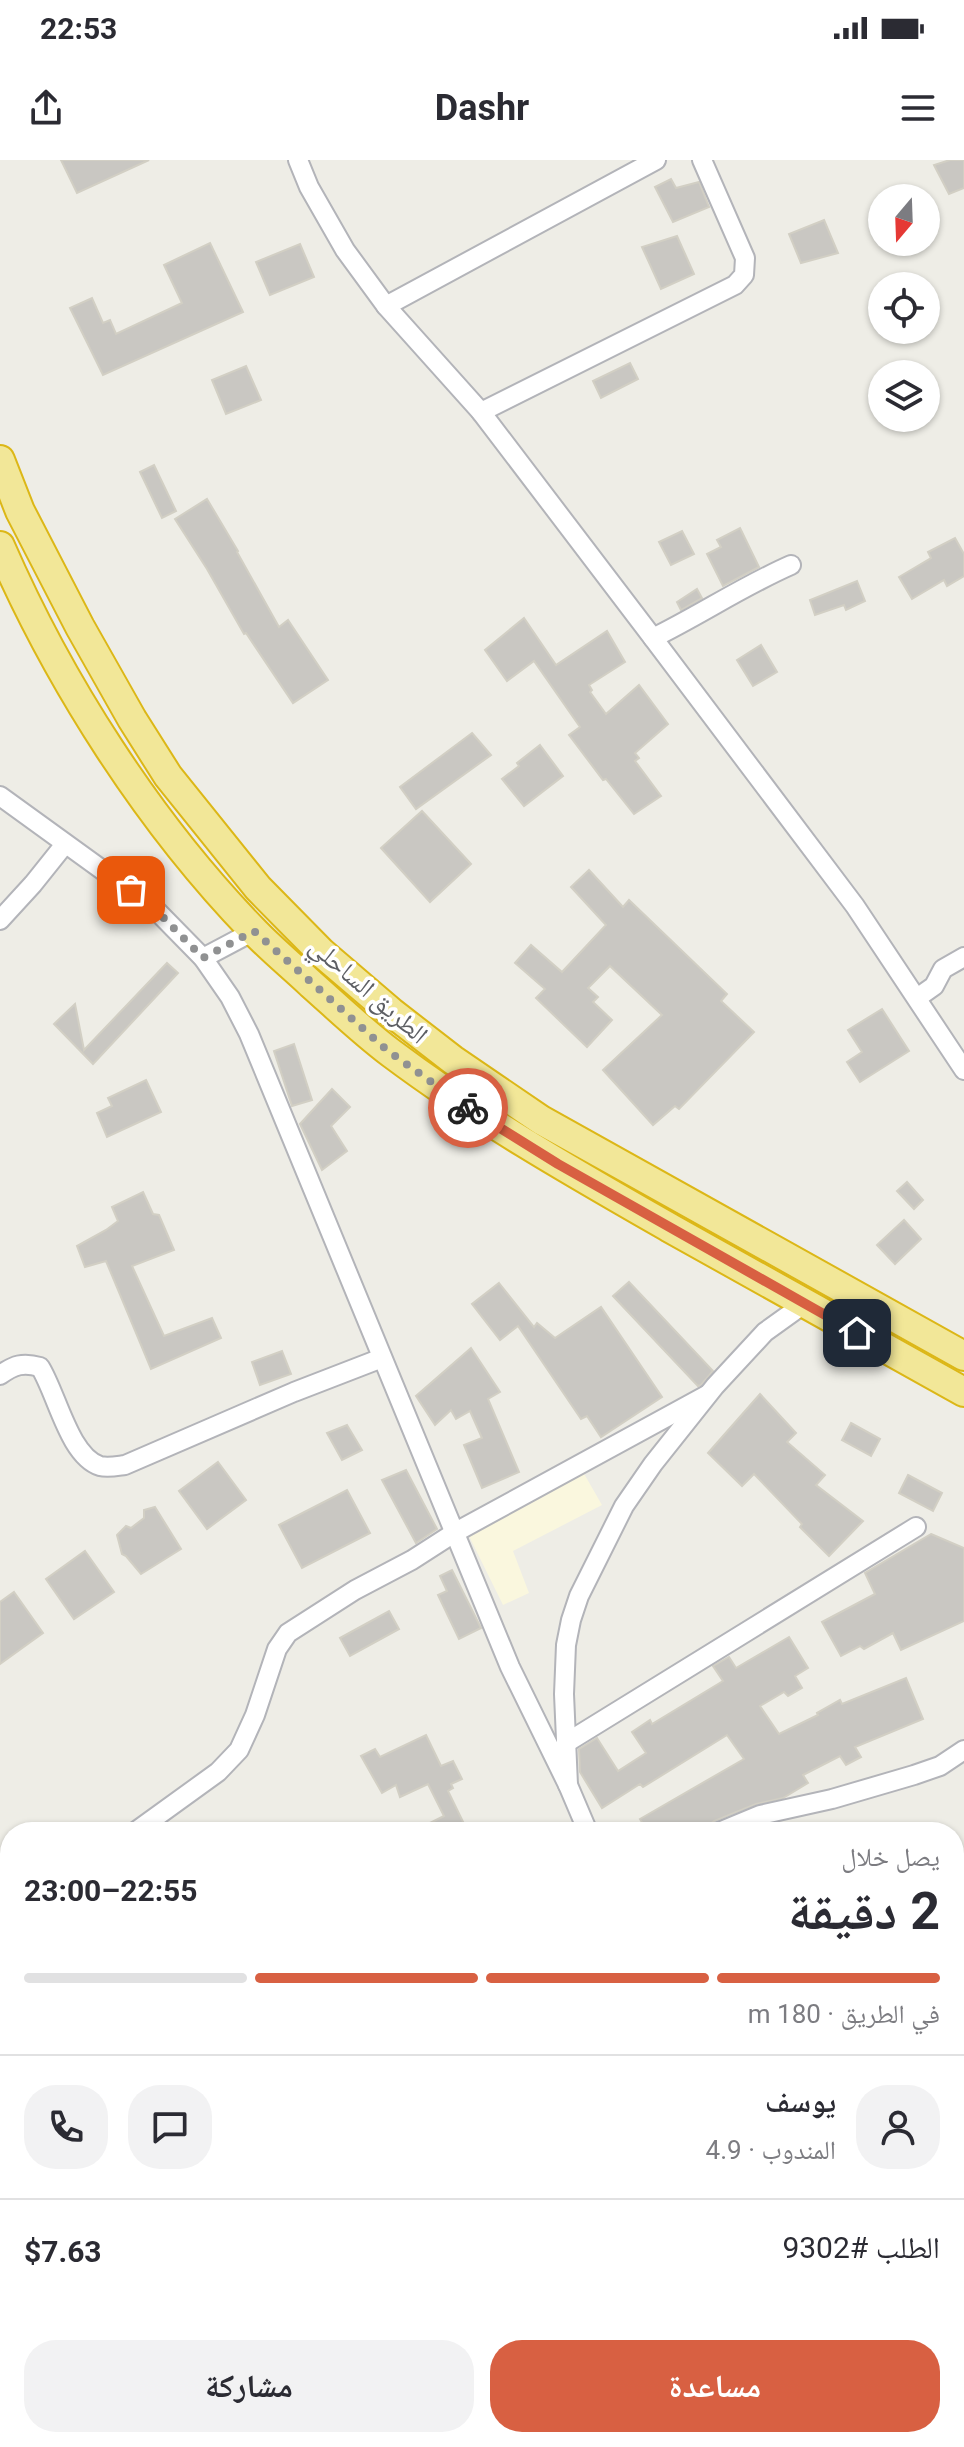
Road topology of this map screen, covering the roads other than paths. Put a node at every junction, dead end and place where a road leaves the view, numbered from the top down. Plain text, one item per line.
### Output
1 (298, 160) edge
2 (656, 160) edge
3 (702, 160) edge
4 (386, 306) junction
5 (481, 412) junction
6 (0, 460) edge
7 (0, 546) edge
8 (791, 565) dead end
9 (653, 638) junction
10 (0, 796) edge
11 (65, 844) junction
12 (0, 920) edge
13 (254, 931) junction
14 (964, 957) edge
15 (203, 958) junction
16 (917, 998) junction
17 (964, 1070) edge
18 (804, 1304) junction
19 (964, 1356) edge
20 (382, 1358) junction
21 (0, 1375) edge
22 (964, 1392) edge
23 (707, 1395) junction
24 (916, 1527) dead end
25 (454, 1533) junction
26 (566, 1743) junction
27 (964, 1750) edge
28 (568, 1785) junction
29 (149, 1822) edge
30 (584, 1822) edge
31 (743, 1822) edge

1 - 4 street
2 - 4 street
3 - 5 street
4 - 5 street
5 - 9 street
6 - 19 highway, الطريق الساحلي
7 - 13 highway, الطريق الساحلي
8 - 9 street
9 - 16 street
10 - 11 street
11 - 12 street
11 - 15 street
13 - 15 street
13 - 18 highway, الطريق الساحلي
14 - 16 street
15 - 20 street
16 - 17 street
18 - 22 highway, الطريق الساحلي
18 - 23 street
20 - 21 street
20 - 25 street
23 - 25 street
23 - 26 street
24 - 26 street
25 - 28 street
25 - 29 street
26 - 28 street
27 - 31 street
28 - 30 street

